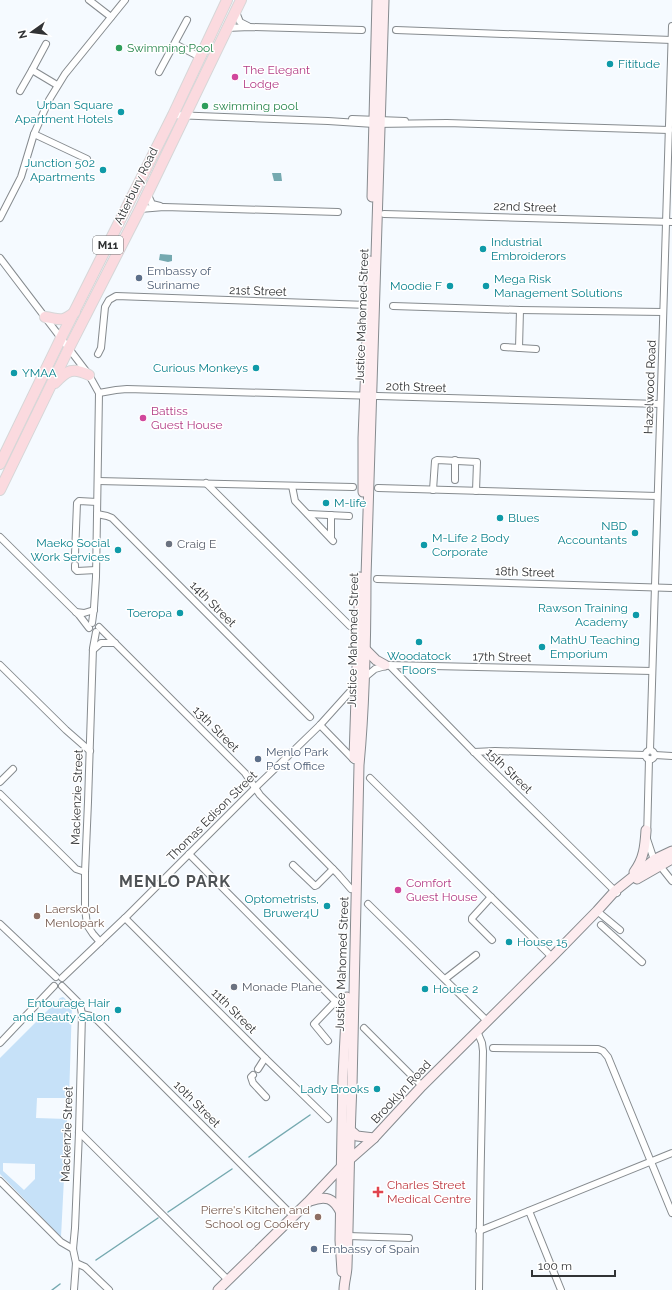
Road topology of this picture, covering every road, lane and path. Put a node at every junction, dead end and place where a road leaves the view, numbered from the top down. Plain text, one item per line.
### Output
1 (89, 0) edge
2 (125, 0) edge
3 (227, 0) edge
4 (377, 0) edge
5 (384, 0) edge
6 (238, 5) edge
7 (111, 17) junction
8 (187, 20) dead end
9 (672, 26) edge
10 (250, 27) junction
11 (227, 28) junction
12 (362, 30) dead end
13 (396, 30) dead end
14 (672, 40) edge
15 (46, 44) dead end
16 (175, 44) junction
17 (200, 57) junction
18 (32, 70) junction
19 (159, 72) dead end
20 (57, 85) junction
21 (20, 91) dead end
22 (173, 115) junction
23 (185, 116) junction
24 (671, 121) edge
25 (378, 122) junction
26 (669, 130) junction
27 (34, 134) junction
28 (87, 159) dead end
29 (147, 193) junction
30 (164, 207) junction
31 (140, 209) junction
32 (338, 212) dead end
33 (384, 214) dead end
34 (0, 218) edge
35 (669, 222) edge
36 (0, 258) edge
37 (368, 305) junction
38 (393, 306) dead end
39 (520, 310) junction
40 (75, 312) junction
41 (663, 312) junction
42 (45, 317) junction
43 (61, 338) junction
44 (504, 347) dead end
45 (69, 348) junction
46 (518, 348) junction
47 (536, 349) dead end
48 (98, 354) dead end
49 (89, 375) junction
50 (99, 393) junction
51 (368, 396) junction
52 (45, 397) junction
53 (660, 404) junction
54 (455, 460) junction
55 (0, 464) edge
56 (455, 480) dead end
57 (98, 481) junction
58 (206, 483) junction
59 (292, 486) junction
60 (353, 487) dead end
61 (378, 488) dead end
62 (0, 490) edge
63 (433, 490) junction
64 (476, 491) junction
65 (657, 496) junction
66 (97, 502) junction
67 (97, 514) junction
68 (308, 514) junction
69 (331, 515) junction
70 (349, 516) dead end
71 (0, 537) edge
72 (75, 554) tunnel mouth
73 (75, 565) dead end
74 (96, 570) junction
75 (377, 579) dead end
76 (654, 587) junction
77 (672, 588) edge
78 (94, 609) junction
79 (77, 613) junction
80 (350, 626) dead end
81 (94, 627) junction
82 (113, 641) junction
83 (93, 649) junction
84 (366, 650) junction
85 (0, 665) edge
86 (387, 665) junction
87 (652, 671) junction
88 (365, 678) junction
89 (357, 684) junction
90 (310, 717) dead end
91 (320, 725) junction
92 (90, 751) junction
93 (474, 752) junction
94 (650, 755) junction
95 (672, 756) edge
96 (354, 760) junction
97 (13, 769) dead end
98 (370, 778) dead end
99 (0, 782) edge
100 (255, 788) junction
101 (0, 794) edge
102 (646, 830) junction
103 (672, 852) edge
104 (189, 854) junction
105 (672, 859) edge
106 (657, 862) junction
107 (293, 865) dead end
108 (333, 869) junction
109 (85, 872) junction
110 (629, 878) junction
111 (672, 881) edge
112 (351, 889) junction
113 (616, 892) junction
114 (491, 898) junction
115 (368, 904) dead end
116 (598, 910) junction
117 (125, 918) junction
118 (0, 924) edge
119 (601, 925) dead end
120 (611, 933) junction
121 (492, 940) dead end
122 (100, 942) junction
123 (476, 955) dead end
124 (552, 957) junction
125 (642, 962) dead end
126 (56, 977) junction
127 (62, 978) junction
128 (445, 979) junction
129 (54, 986) junction
130 (62, 986) junction
131 (82, 1014) junction
132 (487, 1021) junction
133 (364, 1028) dead end
134 (477, 1031) junction
135 (328, 1041) dead end
136 (0, 1044) edge
137 (493, 1048) dead end
138 (265, 1058) junction
139 (258, 1069) dead end
140 (253, 1075) dead end
141 (422, 1086) junction
142 (266, 1097) dead end
143 (328, 1119) dead end
144 (349, 1129) junction
145 (79, 1132) junction
146 (374, 1138) junction
147 (672, 1153) edge
148 (350, 1159) junction
149 (651, 1162) junction
150 (341, 1167) junction
151 (0, 1181) edge
152 (308, 1202) junction
153 (529, 1211) junction
154 (341, 1213) junction
155 (672, 1214) edge
156 (293, 1216) junction
157 (480, 1231) junction
158 (348, 1236) junction
159 (409, 1238) dead end
160 (73, 1249) junction
161 (76, 1263) junction
162 (228, 1280) junction
163 (344, 1280) junction
164 (74, 1290) edge
165 (109, 1290) edge
166 (218, 1290) edge
167 (344, 1290) edge
168 (479, 1290) edge
169 (561, 1290) edge

1 - 7 street
2 - 7 street
3 - 17 main road, Atterbury Road / M11
4 - 25 main road, Justice Mahomed Street
5 - 25 main road, Justice Mahomed Street
6 - 10 street
6 - 11 main road, Atterbury Road / M11
7 - 20 street
8 - 16 street
9 - 14 street, Hazelwood Road
10 - 11 street
10 - 12 street
11 - 23 main road, Atterbury Road / M11
13 - 14 street
14 - 24 street, Hazelwood Road
15 - 18 street
16 - 17 street
16 - 19 street
17 - 22 main road, Atterbury Road / M11
18 - 20 street
18 - 21 street
20 - 27 street
22 - 23 street
22 - 40 main road, Atterbury Road / M11
23 - 25 street
23 - 29 main road, Atterbury Road / M11
24 - 26 street, Hazelwood Road
25 - 26 street
25 - 37 main road, Justice Mahomed Street
25 - 51 main road, Justice Mahomed Street
26 - 35 street, Hazelwood Road
27 - 28 street
27 - 34 street
29 - 30 street
29 - 31 main road, Atterbury Road / M11
30 - 31 street
30 - 32 street
31 - 45 main road, Atterbury Road / M11
33 - 35 street, 22nd Street
35 - 41 street, Hazelwood Road
36 - 42 street, Mackenzie Street
37 - 48 street, 21st Street
37 - 51 main road, Justice Mahomed Street
38 - 39 street
39 - 41 street
39 - 46 street
40 - 42 main road
40 - 43 main road, Atterbury Road / M11
41 - 53 street, Hazelwood Road
42 - 43 street, Mackenzie Street
43 - 45 street, Mackenzie Street
43 - 55 main road, Atterbury Road / M11
44 - 46 street
45 - 49 street, Mackenzie Street
45 - 52 main road, Atterbury Road / M11
46 - 47 street
49 - 50 street, Mackenzie Street
49 - 52 main road
50 - 51 street, 20th Street
50 - 57 street, Mackenzie Street
51 - 53 street, 20th Street
51 - 84 main road, Justice Mahomed Street
51 - 89 main road, Justice Mahomed Street
52 - 62 main road, Atterbury Road / M11
53 - 65 street, Hazelwood Road
54 - 56 street
54 - 63 street
54 - 64 street
57 - 58 street
57 - 66 street, Mackenzie Street
58 - 59 street
58 - 80 street
59 - 60 street
59 - 68 street
61 - 63 street
63 - 64 street
64 - 65 street
65 - 76 street, Hazelwood Road
66 - 67 street, Mackenzie Street
66 - 72 street
67 - 74 street, Mackenzie Street
67 - 90 street, 14th Street
68 - 69 street
68 - 69 street
69 - 70 street
71 - 79 street, 13th Street
73 - 74 street
74 - 78 street, Mackenzie Street
75 - 76 street, 18th Street
76 - 77 street, 18th Street
76 - 87 street, Hazelwood Road
78 - 79 street
78 - 81 street, Mackenzie Street
79 - 81 street, 13th Street
81 - 82 street, 13th Street
81 - 83 street, Mackenzie Street
82 - 83 street
82 - 100 street, 13th Street
83 - 92 street, Mackenzie Street
84 - 86 main road
84 - 88 main road, Justice Mahomed Street
85 - 92 street
86 - 87 street, 17th Street
86 - 88 street
86 - 93 street, 15th Street
87 - 94 street, Hazelwood Road
88 - 89 street
88 - 144 main road, Justice Mahomed Street
89 - 91 street, Thomas Edison Street
89 - 96 main road, Justice Mahomed Street
91 - 96 street
91 - 100 street, Thomas Edison Street
92 - 109 street, Mackenzie Street
93 - 94 street
93 - 113 street, 15th Street
94 - 95 street
94 - 102 street, Hazelwood Road
96 - 112 main road, Justice Mahomed Street
97 - 99 street
98 - 114 street
100 - 104 street, Thomas Edison Street
100 - 108 street, 13th Street
101 - 109 street
102 - 106 street, Hazelwood Road
102 - 110 main road
103 - 106 main road
104 - 117 street, Thomas Edison Street
104 - 135 street
105 - 106 main road
106 - 110 main road, Brooklyn Road
106 - 111 street, Hazelwood Road
106 - 113 main road, Brooklyn Road
107 - 108 street
108 - 112 street, 13th Street
109 - 122 street, Mackenzie Street
110 - 113 main road, Brooklyn Road
112 - 150 main road, Justice Mahomed Street
113 - 116 main road, Brooklyn Road
114 - 121 street
114 - 124 street
115 - 128 street
116 - 120 street
116 - 124 main road, Brooklyn Road
117 - 122 street, Thomas Edison Street
117 - 138 street, 11th Street
118 - 126 street
119 - 120 street
120 - 125 street
122 - 127 street, Thomas Edison Street
123 - 128 street
124 - 132 main road, Brooklyn Road
126 - 127 street
126 - 129 street
127 - 130 street
128 - 132 street
129 - 130 street
129 - 136 street
130 - 131 street, Mackenzie Street
131 - 145 street, Mackenzie Street
131 - 156 street, 10th Street
132 - 134 main road, Brooklyn Road
133 - 141 street
134 - 141 main road, Brooklyn Road
134 - 157 street
137 - 149 street
138 - 139 street
138 - 143 street, 11th Street
140 - 142 street
141 - 146 main road, Brooklyn Road
144 - 146 main road
144 - 148 main road, Justice Mahomed Street
145 - 160 street, Mackenzie Street
145 - 162 street
146 - 148 main road, Brooklyn Road
147 - 149 street
148 - 150 main road, Brooklyn Road
148 - 158 main road, Justice Mahomed Street
149 - 153 street
149 - 155 street
150 - 152 main road, Brooklyn Road
150 - 154 main road, Justice Mahomed Street
151 - 160 street
152 - 154 main road
152 - 156 main road, Brooklyn Road
153 - 157 street
153 - 169 street
154 - 163 main road, Justice Mahomed Street
156 - 162 main road, Brooklyn Road
157 - 168 street
158 - 159 street
158 - 163 main road, Justice Mahomed Street
160 - 161 street, Mackenzie Street
161 - 164 street, Mackenzie Street
161 - 165 street
162 - 166 main road, Brooklyn Road
163 - 167 main road, Justice Mahomed Street

